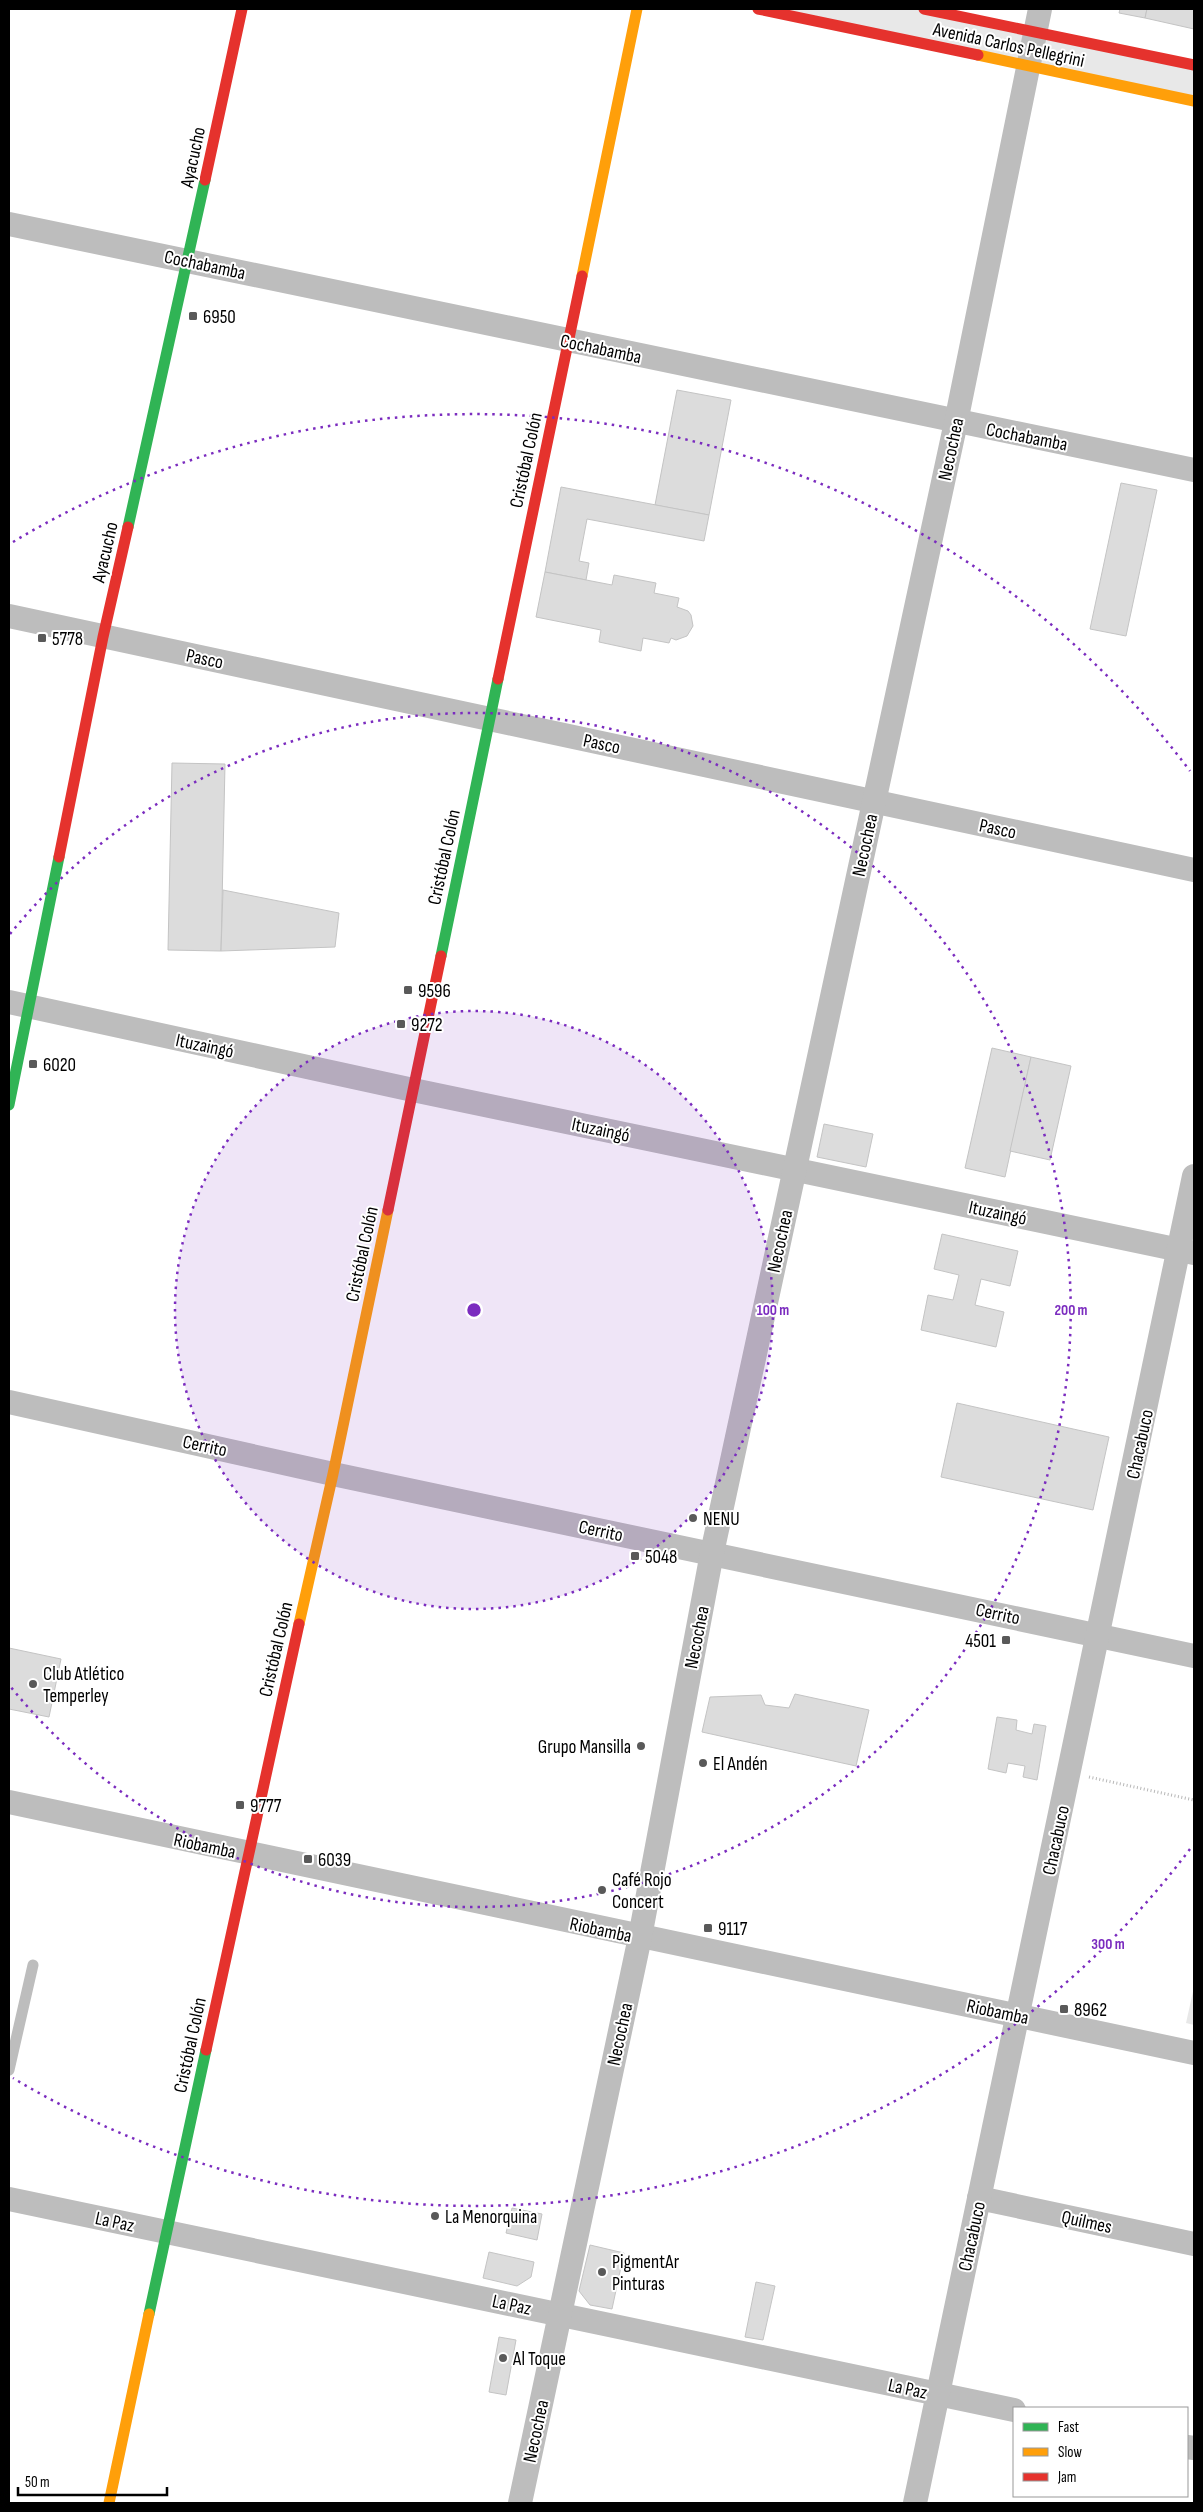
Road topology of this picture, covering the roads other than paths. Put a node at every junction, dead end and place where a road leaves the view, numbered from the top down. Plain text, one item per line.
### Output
1 (242, 9) edge
2 (637, 9) edge
3 (758, 9) edge
4 (924, 9) edge
5 (1040, 9) edge
6 (1035, 32) junction
7 (1194, 65) edge
8 (1029, 66) junction
9 (1194, 101) edge
10 (9, 224) edge
11 (188, 260) junction
12 (568, 342) junction
13 (956, 422) junction
14 (1194, 470) edge
15 (9, 616) edge
16 (103, 636) junction
17 (490, 719) junction
18 (874, 801) junction
19 (1194, 870) edge
20 (19, 1004) edge
21 (413, 1090) junction
22 (9, 1105) edge
23 (794, 1170) junction
24 (1194, 1176) edge
25 (1187, 1251) edge
26 (9, 1402) edge
27 (333, 1474) junction
28 (712, 1553) junction
29 (1099, 1634) junction
30 (1194, 1656) edge
31 (9, 1802) edge
32 (247, 1854) junction
33 (640, 1937) junction
34 (33, 1965) dead end
35 (1018, 2015) junction
36 (1194, 2053) edge
37 (9, 2070) edge
38 (9, 2198) edge
39 (979, 2198) junction
40 (167, 2232) junction
41 (1194, 2244) edge
42 (560, 2314) junction
43 (938, 2394) junction
44 (1013, 2410) edge
45 (109, 2503) edge
46 (520, 2503) edge
47 (915, 2503) edge

1 - 11 street, Ayacucho
2 - 12 street, Cristóbal Colón
3 - 8 street, Avenida Carlos Pellegrini
4 - 6 street, Avenida Carlos Pellegrini
5 - 6 street, Necochea
6 - 7 street, Avenida Carlos Pellegrini
6 - 8 street, Necochea
8 - 9 street, Avenida Carlos Pellegrini
8 - 13 street, Necochea
10 - 11 street, Cochabamba
11 - 12 street, Cochabamba
11 - 16 street, Ayacucho
12 - 13 street, Cochabamba
12 - 17 street, Cristóbal Colón
13 - 14 street, Cochabamba
13 - 18 street, Necochea
15 - 16 street, Pasco
16 - 17 street, Pasco
16 - 20 street, Ayacucho
17 - 18 street, Pasco
17 - 21 street, Cristóbal Colón
18 - 19 street, Pasco
18 - 23 street, Necochea
20 - 21 street, Ituzaingó
20 - 22 street, Ayacucho
21 - 23 street, Ituzaingó
21 - 27 street, Cristóbal Colón
23 - 25 street, Ituzaingó
23 - 28 street, Necochea
24 - 25 street, Chacabuco
25 - 29 street, Chacabuco
26 - 27 street, Cerrito
27 - 28 street, Cerrito
27 - 32 street, Cristóbal Colón
28 - 29 street, Cerrito
28 - 33 street, Necochea
29 - 30 street, Cerrito
29 - 35 street, Chacabuco
31 - 32 street, Riobamba
32 - 33 street, Riobamba
32 - 40 street, Cristóbal Colón
33 - 35 street, Riobamba
33 - 42 street, Necochea
34 - 37 lane
35 - 36 street, Riobamba
35 - 39 street, Chacabuco
38 - 40 street, La Paz
39 - 41 street, Quilmes
39 - 43 street, Chacabuco
40 - 42 street, La Paz
40 - 45 street, Cristóbal Colón
42 - 43 street, La Paz
42 - 46 street, Necochea
43 - 44 street, La Paz
43 - 47 street, Chacabuco

